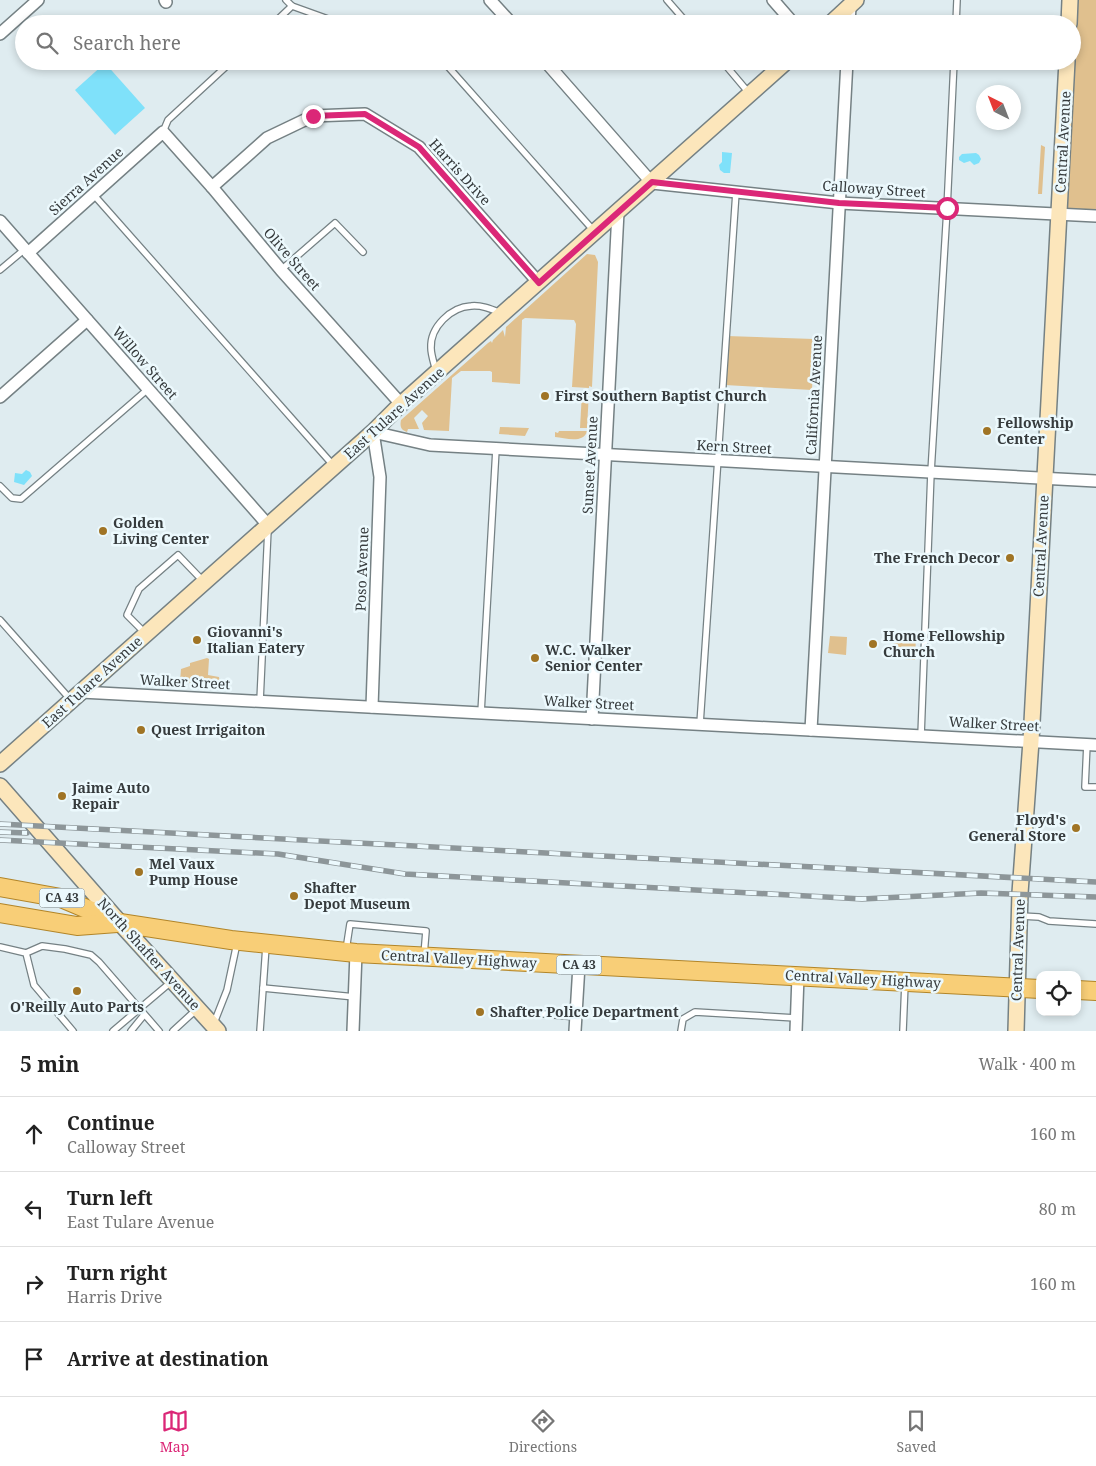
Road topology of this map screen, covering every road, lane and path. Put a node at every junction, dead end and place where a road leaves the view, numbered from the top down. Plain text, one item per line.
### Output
1 (38, 0) edge
2 (286, 0) edge
3 (490, 0) edge
4 (668, 0) edge
5 (773, 0) edge
6 (957, 0) edge
7 (1070, 0) edge
8 (853, 3) edge
9 (292, 6) junction
10 (21, 15) edge
11 (282, 15) edge
12 (317, 15) edge
13 (504, 15) edge
14 (680, 15) edge
15 (786, 15) edge
16 (840, 15) edge
17 (956, 15) edge
18 (1069, 15) edge
19 (15, 21) edge
20 (0, 34) edge
21 (222, 70) edge
22 (451, 70) edge
23 (553, 70) edge
24 (730, 70) edge
25 (778, 70) edge
26 (846, 70) edge
27 (954, 70) edge
28 (1067, 70) edge
29 (750, 94) junction
30 (163, 132) junction
31 (652, 182) junction
32 (212, 187) junction
33 (736, 192) junction
34 (93, 194) junction
35 (839, 203) junction
36 (947, 208) junction
37 (618, 212) junction
38 (1059, 214) junction
39 (1096, 216) edge
40 (0, 221) edge
41 (596, 232) junction
42 (26, 251) junction
43 (363, 252) dead end
44 (0, 270) edge
45 (281, 270) junction
46 (539, 283) junction
47 (503, 315) junction
48 (87, 320) junction
49 (437, 373) junction
50 (148, 389) junction
51 (0, 398) edge
52 (401, 404) junction
53 (373, 432) junction
54 (496, 449) junction
55 (606, 455) junction
56 (718, 461) junction
57 (825, 466) junction
58 (334, 467) junction
59 (931, 472) junction
60 (1045, 478) junction
61 (1096, 480) edge
62 (0, 486) edge
63 (268, 525) junction
64 (204, 582) junction
65 (0, 620) edge
66 (146, 634) junction
67 (76, 696) junction
68 (260, 701) junction
69 (372, 707) junction
70 (481, 713) junction
71 (592, 718) junction
72 (700, 724) junction
73 (811, 730) junction
74 (921, 736) junction
75 (1031, 741) junction
76 (1092, 745) edge
77 (0, 746) edge
78 (19, 747) junction
79 (0, 764) edge
80 (0, 786) edge
81 (1096, 787) edge
82 (0, 887) edge
83 (0, 913) edge
84 (1019, 916) junction
85 (120, 922) junction
86 (1096, 924) edge
87 (238, 941) junction
88 (266, 944) junction
89 (0, 947) edge
90 (26, 953) junction
91 (351, 953) junction
92 (424, 957) junction
93 (579, 964) junction
94 (798, 976) junction
95 (172, 980) junction
96 (905, 982) junction
97 (1018, 987) junction
98 (263, 988) junction
99 (1036, 988) edge
100 (1081, 990) edge
101 (1096, 992) edge
102 (355, 997) junction
103 (198, 1008) junction
104 (138, 1009) junction
105 (523, 1012) dead end
106 (144, 1015) junction
107 (576, 1017) junction
108 (796, 1018) junction
109 (216, 1028) edge
110 (180, 1029) edge
111 (73, 1031) edge
112 (113, 1031) edge
113 (131, 1031) edge
114 (159, 1031) edge
115 (172, 1031) edge
116 (260, 1031) edge
117 (353, 1031) edge
118 (575, 1031) edge
119 (681, 1031) edge
120 (796, 1031) edge
121 (902, 1031) edge
122 (1016, 1031) edge

1 - 10 street
2 - 9 lane
3 - 13 street
4 - 14 lane
5 - 15 street
6 - 17 lane
7 - 18 street
8 - 16 street
9 - 11 lane
9 - 12 lane
19 - 20 street
21 - 30 lane
22 - 41 lane
23 - 31 street
24 - 29 lane
25 - 29 street, East Tulare Avenue
26 - 35 street, California Avenue
27 - 36 lane
28 - 38 street, Central Avenue
29 - 31 street, East Tulare Avenue
30 - 32 street, Olive Street
30 - 34 street, Sierra Avenue
31 - 33 street, Calloway Street
31 - 37 street, East Tulare Avenue
32 - 45 street, Olive Street
32 - 46 street, Harris Drive
33 - 35 street, Calloway Street
33 - 56 lane
34 - 42 street, Sierra Avenue
34 - 58 lane
35 - 36 street, Calloway Street
35 - 57 street, California Avenue
36 - 38 street, Calloway Street
36 - 59 lane
37 - 41 street, East Tulare Avenue
37 - 55 street, Sunset Avenue
38 - 39 street, Calloway Street
38 - 60 street, Central Avenue
40 - 42 street, Willow Street
41 - 46 street, East Tulare Avenue
42 - 44 lane
42 - 48 street, Willow Street
43 - 45 lane
45 - 52 street, Olive Street
46 - 47 street, East Tulare Avenue
47 - 49 street, East Tulare Avenue
47 - 49 lane
48 - 50 street, Willow Street
48 - 51 street
49 - 52 street, East Tulare Avenue
50 - 62 lane
50 - 63 street, Willow Street
52 - 53 street, East Tulare Avenue
53 - 54 street, Kern Street
53 - 58 street, East Tulare Avenue
53 - 69 street, Poso Avenue
54 - 55 street, Kern Street
54 - 70 lane
55 - 56 street, Kern Street
55 - 71 street, Sunset Avenue
56 - 57 street, Kern Street
56 - 72 lane
57 - 59 street, Kern Street
57 - 73 street, California Avenue
58 - 63 street, East Tulare Avenue
59 - 60 street, Kern Street
59 - 74 lane
60 - 61 street, Kern Street
60 - 75 street, Central Avenue
63 - 64 street, East Tulare Avenue
63 - 68 lane
64 - 66 street, East Tulare Avenue
64 - 66 lane
65 - 67 lane
66 - 67 street, East Tulare Avenue
67 - 68 street, Walker Street
67 - 78 street, East Tulare Avenue
68 - 69 street, Walker Street
69 - 70 street, Walker Street
70 - 71 street, Walker Street
71 - 72 street, Walker Street
72 - 73 street, Walker Street
73 - 74 street, Walker Street
74 - 75 street, Walker Street
75 - 76 street, Walker Street
75 - 84 street, Central Avenue
76 - 81 lane
77 - 78 street
78 - 79 street, East Tulare Avenue
80 - 85 street, North Shafter Avenue
82 - 85 main road, Central Valley Highway / CA 43
83 - 85 main road, Central Valley Highway / CA 43
84 - 86 lane
84 - 97 street, Central Avenue
85 - 87 main road, Central Valley Highway / CA 43
85 - 95 street, North Shafter Avenue
87 - 88 main road, Central Valley Highway / CA 43
87 - 109 lane
88 - 91 main road, Central Valley Highway / CA 43
88 - 98 lane
89 - 90 lane
90 - 104 lane
90 - 111 lane
91 - 92 main road, Central Valley Highway / CA 43
91 - 92 lane
91 - 102 street
92 - 93 main road, Central Valley Highway / CA 43
93 - 94 main road, Central Valley Highway / CA 43
93 - 107 street
94 - 96 main road, Central Valley Highway / CA 43
94 - 108 street
95 - 103 street, North Shafter Avenue
95 - 104 lane
96 - 97 main road, Central Valley Highway / CA 43
96 - 121 lane
97 - 99 main road, Central Valley Highway / CA 43
97 - 122 street, Central Avenue
98 - 102 lane
98 - 116 lane
100 - 101 main road
102 - 117 street
103 - 109 street, North Shafter Avenue
103 - 110 lane
104 - 106 lane
104 - 112 lane
105 - 107 lane
106 - 113 lane
106 - 114 lane
107 - 118 street
108 - 119 lane
108 - 120 street
110 - 115 lane

